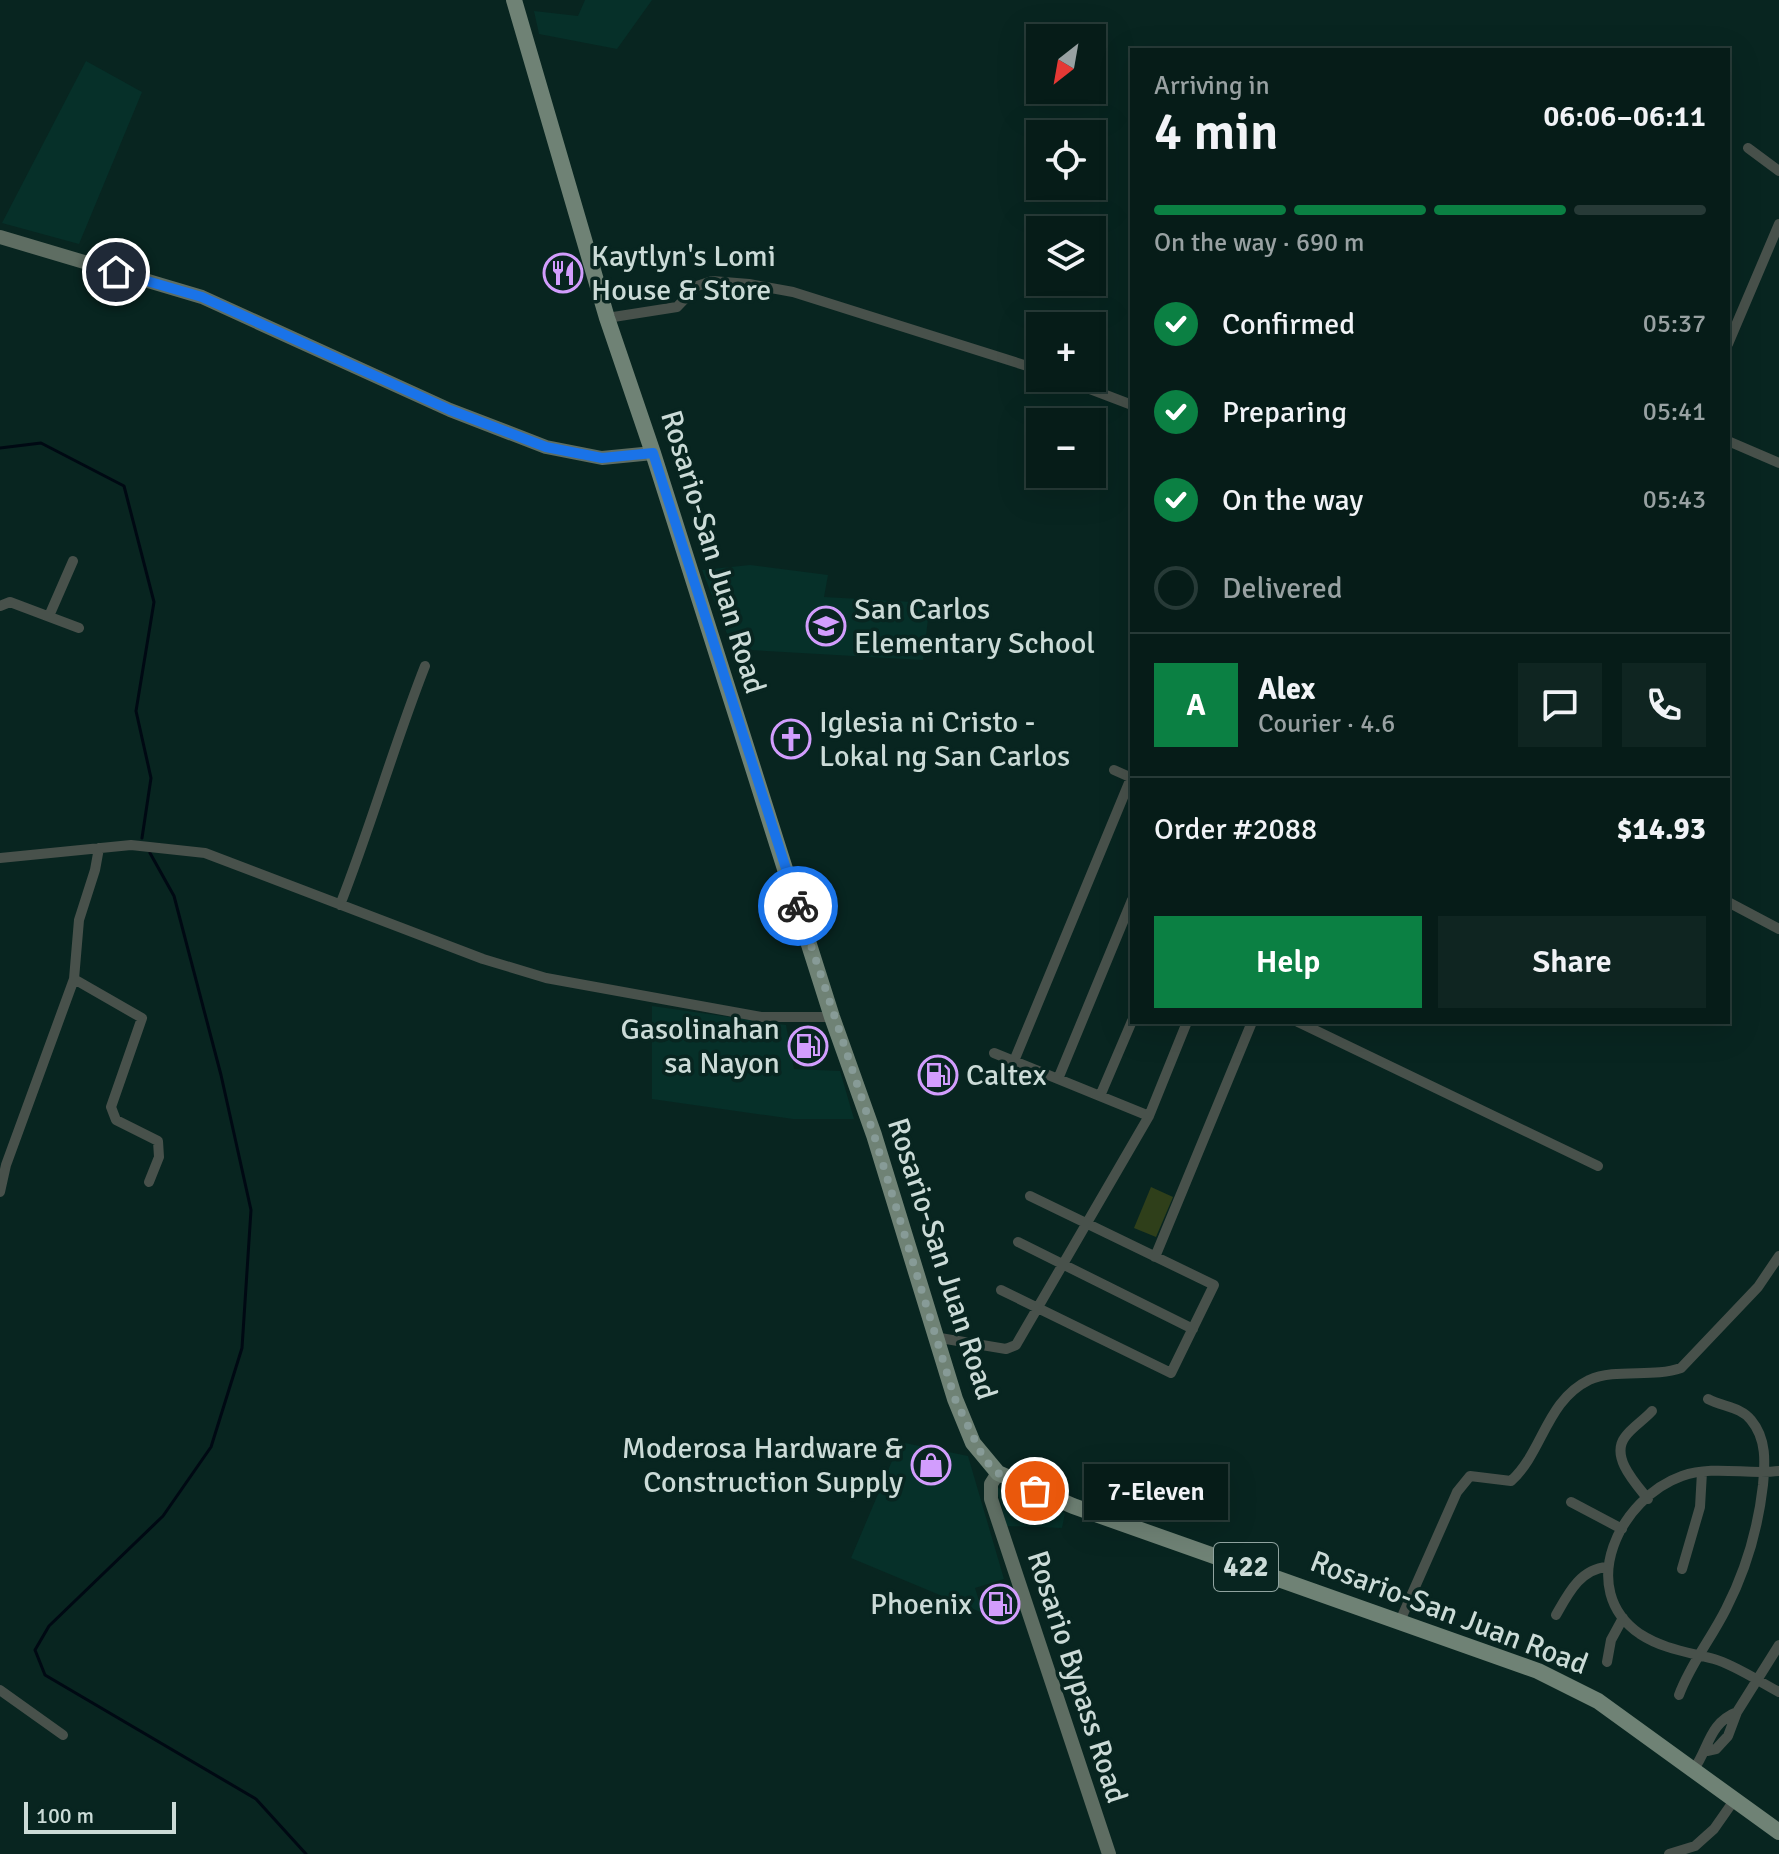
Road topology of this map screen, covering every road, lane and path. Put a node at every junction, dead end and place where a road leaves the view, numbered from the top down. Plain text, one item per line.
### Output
1 (514, 0) edge
2 (1748, 148) dead end
3 (1779, 171) edge
4 (1779, 224) edge
5 (0, 237) edge
6 (607, 318) junction
7 (1730, 339) edge
8 (1026, 366) edge
9 (1098, 392) edge
10 (1130, 404) edge
11 (1730, 442) edge
12 (653, 453) junction
13 (1779, 463) edge
14 (73, 561) dead end
15 (0, 606) edge
16 (49, 616) junction
17 (79, 628) dead end
18 (425, 666) dead end
19 (1114, 770) dead end
20 (1130, 777) edge
21 (1130, 783) edge
22 (99, 848) junction
23 (0, 858) edge
24 (1730, 903) edge
25 (340, 905) junction
26 (1130, 905) edge
27 (1779, 929) edge
28 (74, 979) junction
29 (832, 1017) junction
30 (1131, 1024) edge
31 (1186, 1024) edge
32 (1251, 1024) edge
33 (1302, 1024) edge
34 (994, 1053) dead end
35 (1014, 1061) junction
36 (1058, 1079) junction
37 (1100, 1096) junction
38 (1149, 1116) junction
39 (1598, 1166) dead end
40 (149, 1182) dead end
41 (0, 1192) edge
42 (1030, 1196) dead end
43 (1087, 1224) junction
44 (1018, 1242) dead end
45 (1779, 1256) edge
46 (1155, 1257) junction
47 (1064, 1265) junction
48 (1001, 1290) dead end
49 (1039, 1308) junction
50 (1193, 1329) junction
51 (934, 1337) junction
52 (1708, 1399) dead end
53 (1652, 1411) dead end
54 (1779, 1471) edge
55 (1702, 1472) junction
56 (998, 1473) junction
57 (1764, 1473) junction
58 (1648, 1499) junction
59 (1571, 1502) dead end
60 (1622, 1529) junction
61 (1607, 1567) junction
62 (1682, 1569) dead end
63 (1556, 1615) dead end
64 (1623, 1618) junction
65 (1400, 1621) junction
66 (1779, 1645) edge
67 (1697, 1655) junction
68 (1607, 1662) dead end
69 (1757, 1680) junction
70 (0, 1690) edge
71 (1779, 1692) edge
72 (1679, 1695) dead end
73 (63, 1735) dead end
74 (1694, 1769) junction
75 (1735, 1799) junction
76 (1779, 1832) edge
77 (1109, 1854) edge
78 (1669, 1854) edge

1 - 6 main road, Rosario-San Juan Road / 422
2 - 3 street
4 - 7 street
5 - 12 street
6 - 8 street
6 - 12 main road, Rosario-San Juan Road / 422
9 - 10 street
11 - 13 street
12 - 29 main road, Rosario-San Juan Road / 422
14 - 16 street
15 - 16 street
16 - 17 street
18 - 25 street
19 - 20 street
21 - 35 street
22 - 23 street
22 - 25 street
22 - 28 street
24 - 27 street
25 - 29 street
26 - 36 street
28 - 40 street
28 - 41 street
29 - 51 main road, Rosario-San Juan Road / 422
30 - 37 street
31 - 38 street
32 - 46 street
33 - 39 street
34 - 35 street
35 - 36 street
36 - 37 street
37 - 38 street
38 - 43 street
42 - 43 street
43 - 46 street
43 - 47 street
44 - 47 street
45 - 65 street
46 - 50 street
47 - 49 street
47 - 50 street
48 - 49 street
49 - 50 street
49 - 51 street
51 - 56 main road, Rosario-San Juan Road / 422
52 - 57 street
53 - 58 street
54 - 57 street
55 - 57 street
55 - 58 street
55 - 62 street
56 - 65 main road, Rosario-San Juan Road / 422
56 - 77 street, Rosario Bypass Road
57 - 67 street
58 - 60 street
59 - 60 street
60 - 61 street
61 - 63 street
61 - 64 street
64 - 67 street
64 - 68 street
65 - 74 main road, Rosario-San Juan Road / 422
66 - 69 street
67 - 69 street
67 - 72 street
69 - 71 street
69 - 74 street
70 - 73 street
74 - 75 main road, Rosario-San Juan Road / 422
75 - 76 main road, Rosario-San Juan Road / 422
75 - 78 street

